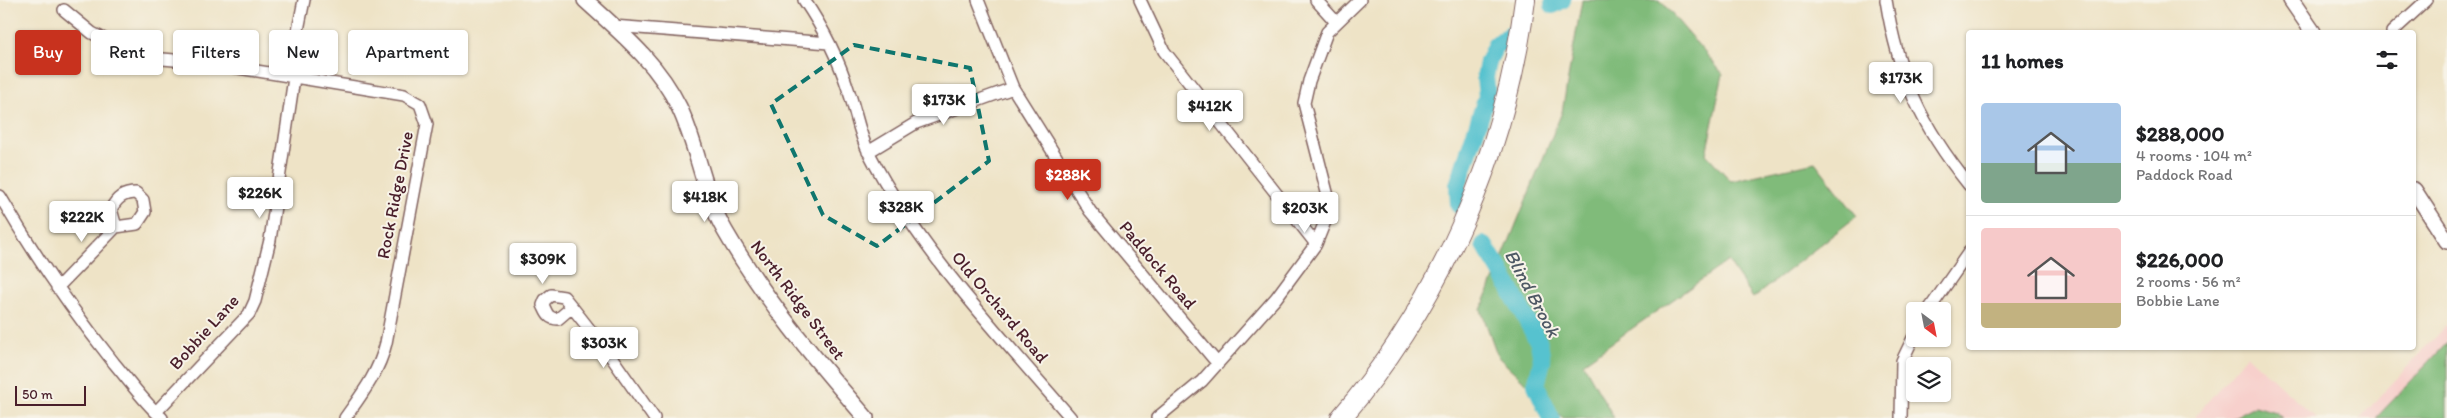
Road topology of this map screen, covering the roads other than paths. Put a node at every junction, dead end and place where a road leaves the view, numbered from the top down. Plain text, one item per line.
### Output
1 (304, 0) edge
2 (585, 0) edge
3 (804, 0) edge
4 (978, 0) edge
5 (1140, 0) edge
6 (1316, 0) edge
7 (1360, 0) edge
8 (1525, 0) edge
9 (1538, 0) edge
10 (1886, 0) edge
11 (2291, 0) edge
12 (2428, 0) edge
13 (64, 10) dead end
14 (1336, 22) junction
15 (613, 26) junction
16 (2312, 30) edge
17 (2394, 30) edge
18 (829, 43) junction
19 (294, 78) junction
20 (1013, 88) junction
21 (868, 152) junction
22 (1966, 181) edge
23 (2416, 193) edge
24 (0, 196) edge
25 (116, 227) dead end
26 (2447, 241) edge
27 (1316, 244) junction
28 (1966, 256) edge
29 (57, 288) junction
30 (1934, 302) edge
31 (572, 307) dead end
32 (1398, 343) junction
33 (1908, 348) edge
34 (1218, 364) junction
35 (1362, 413) edge
36 (1901, 413) edge
37 (159, 415) edge
38 (345, 418) edge
39 (654, 418) edge
40 (866, 418) edge
41 (1071, 418) edge
42 (1157, 418) edge
43 (1331, 418) edge
44 (1341, 418) edge
45 (1891, 418) edge

1 - 19 street, Bobbie Lane
2 - 15 street, North Ridge Street
3 - 18 street, Old Orchard Road
4 - 20 street, Paddock Road
5 - 27 street
6 - 14 street
7 - 14 street
8 - 32 highway
9 - 35 highway
10 - 22 street
11 - 16 street
12 - 17 street
13 - 19 street, Rock Ridge Drive
14 - 27 street
15 - 18 street
15 - 40 street, North Ridge Street
18 - 21 street, Old Orchard Road
19 - 37 street, Bobbie Lane
19 - 38 street, Rock Ridge Drive
20 - 21 street
20 - 34 street, Paddock Road
21 - 41 street, Old Orchard Road
23 - 26 street
24 - 29 street
25 - 29 street
27 - 34 street
28 - 30 street
29 - 37 street
31 - 39 street
32 - 43 highway
32 - 44 highway
33 - 36 street
34 - 42 street
36 - 45 street

